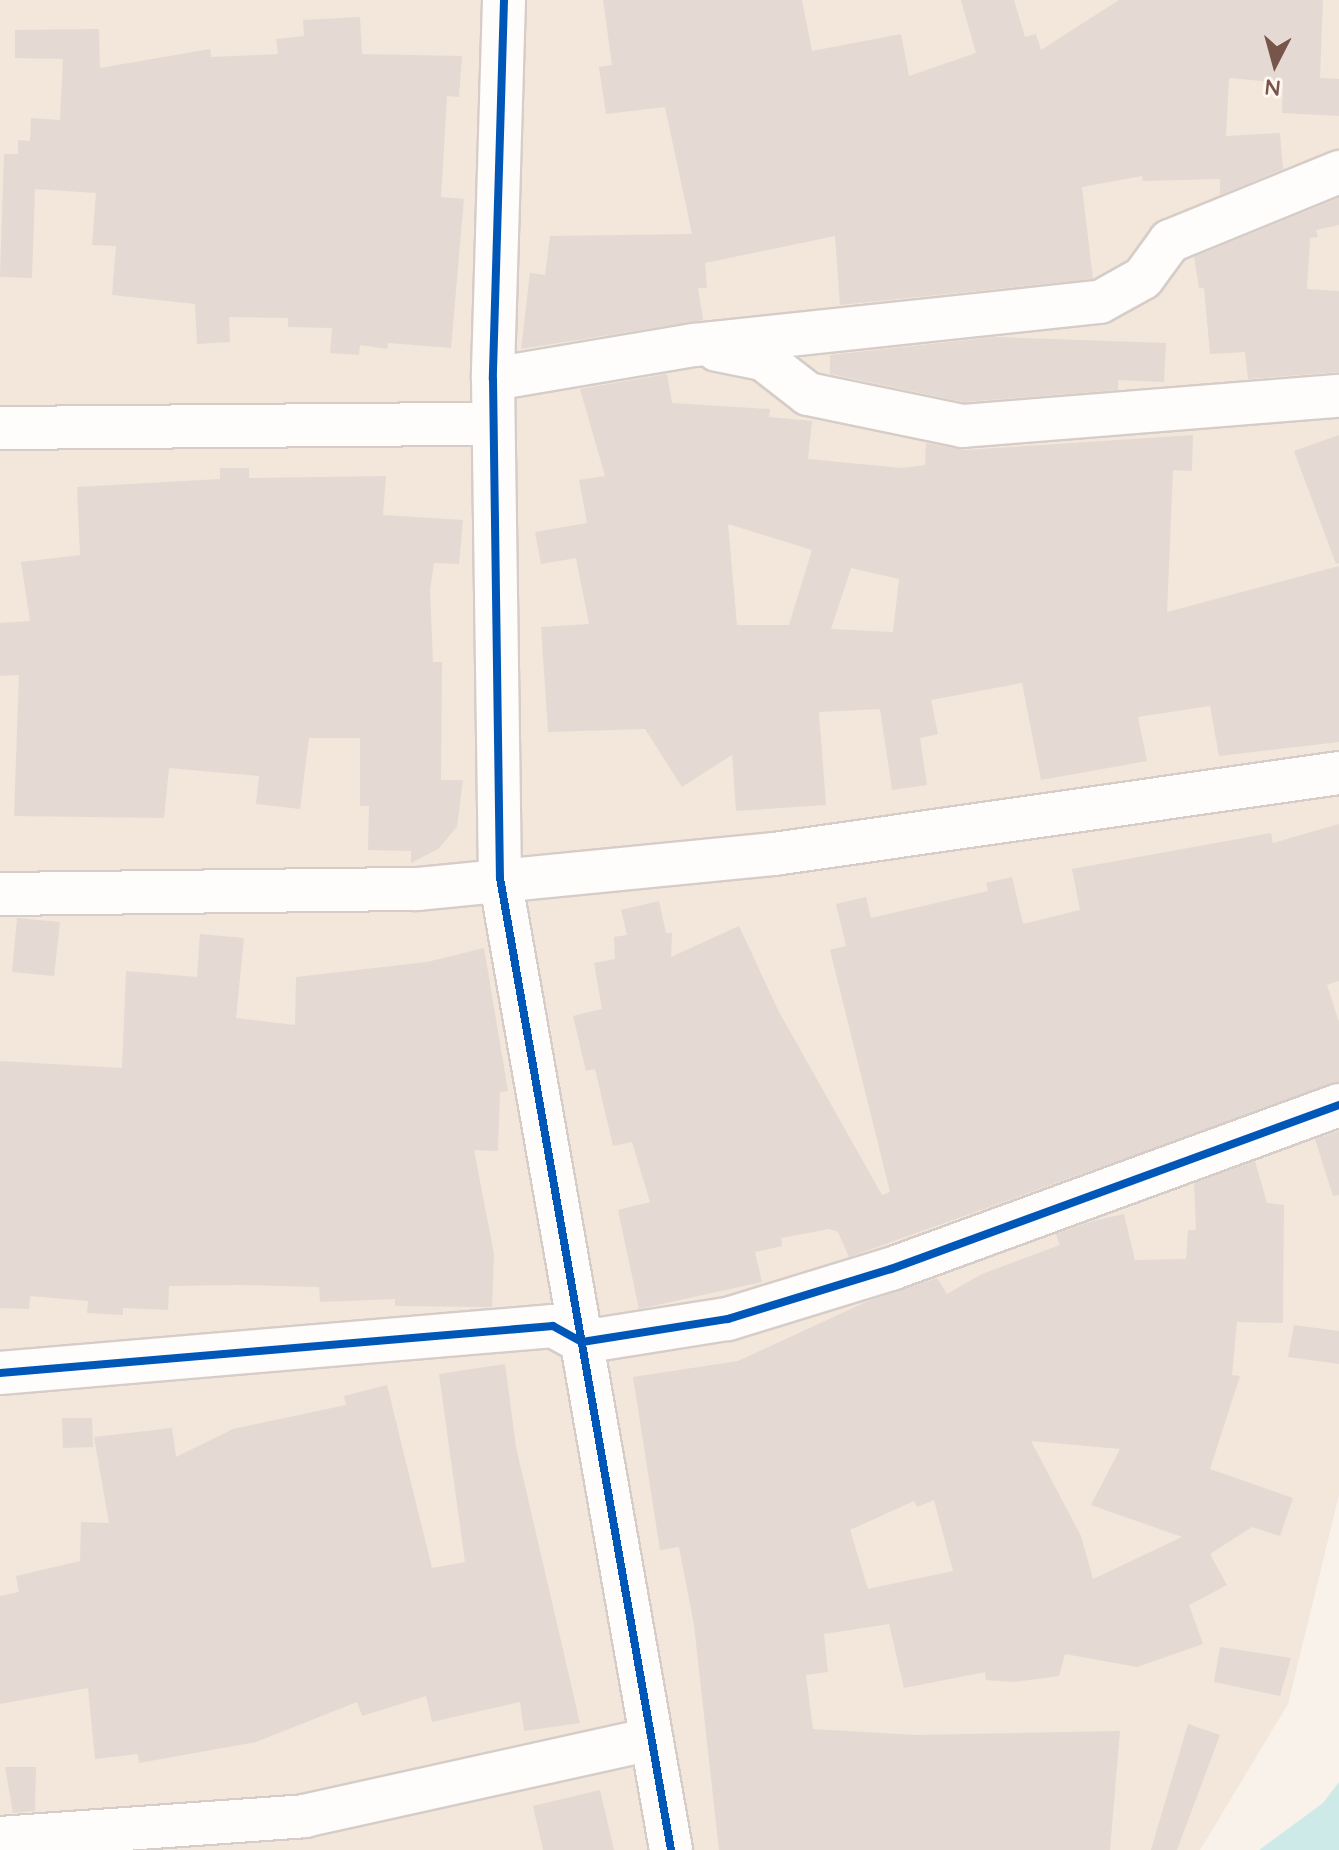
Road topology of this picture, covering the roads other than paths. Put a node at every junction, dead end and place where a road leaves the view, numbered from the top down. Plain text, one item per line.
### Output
1 (504, 0) edge
2 (1339, 172) edge
3 (695, 345) junction
4 (493, 379) junction
5 (1339, 396) edge
6 (493, 424) junction
7 (0, 428) edge
8 (1339, 773) edge
9 (500, 878) junction
10 (0, 894) edge
11 (1339, 1105) edge
12 (582, 1342) junction
13 (0, 1373) edge
14 (647, 1740) junction
15 (308, 1833) edge
16 (0, 1838) edge
17 (671, 1850) edge

1 - 4 street
2 - 3 street
3 - 4 street
3 - 5 street
4 - 6 street
6 - 7 street
6 - 9 street
8 - 9 street
9 - 10 street
9 - 12 street
11 - 12 street
12 - 13 street
12 - 14 street
14 - 15 street
14 - 17 street
15 - 16 street

